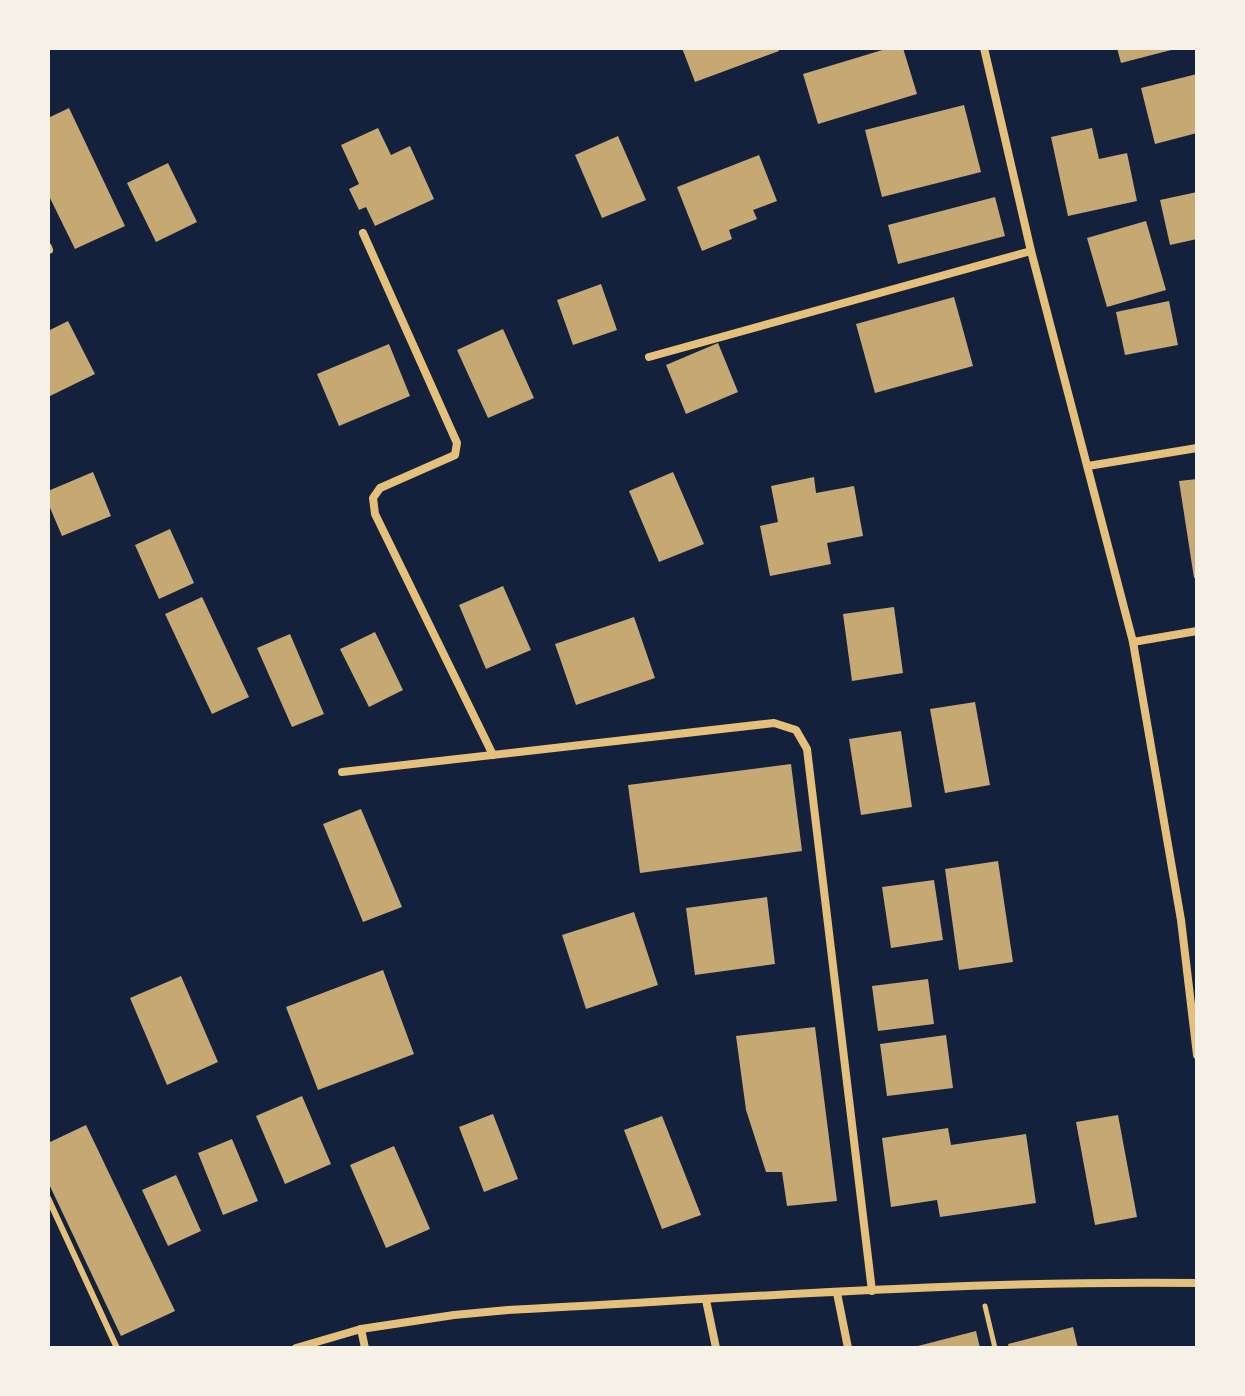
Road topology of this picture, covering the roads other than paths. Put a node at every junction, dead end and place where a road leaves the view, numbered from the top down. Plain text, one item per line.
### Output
1 (984, 48) edge
2 (363, 233) dead end
3 (1031, 251) junction
4 (649, 357) dead end
5 (1197, 448) edge
6 (1088, 466) junction
7 (1197, 631) edge
8 (1133, 642) junction
9 (493, 755) junction
10 (342, 772) dead end
11 (1197, 1055) edge
12 (48, 1198) edge
13 (1197, 1283) edge
14 (872, 1291) junction
15 (837, 1293) junction
16 (706, 1300) junction
17 (361, 1329) junction
18 (117, 1348) edge
19 (296, 1348) edge
20 (365, 1348) edge
21 (716, 1348) edge
22 (848, 1348) edge

1 - 3 street
2 - 9 street
3 - 4 street
3 - 6 street
5 - 6 street
6 - 8 street
7 - 8 street
8 - 11 street
9 - 10 street
9 - 14 street
12 - 18 lane
13 - 14 street
14 - 15 street
15 - 16 street
15 - 22 street
16 - 17 street
16 - 21 street
17 - 19 street
17 - 20 street

